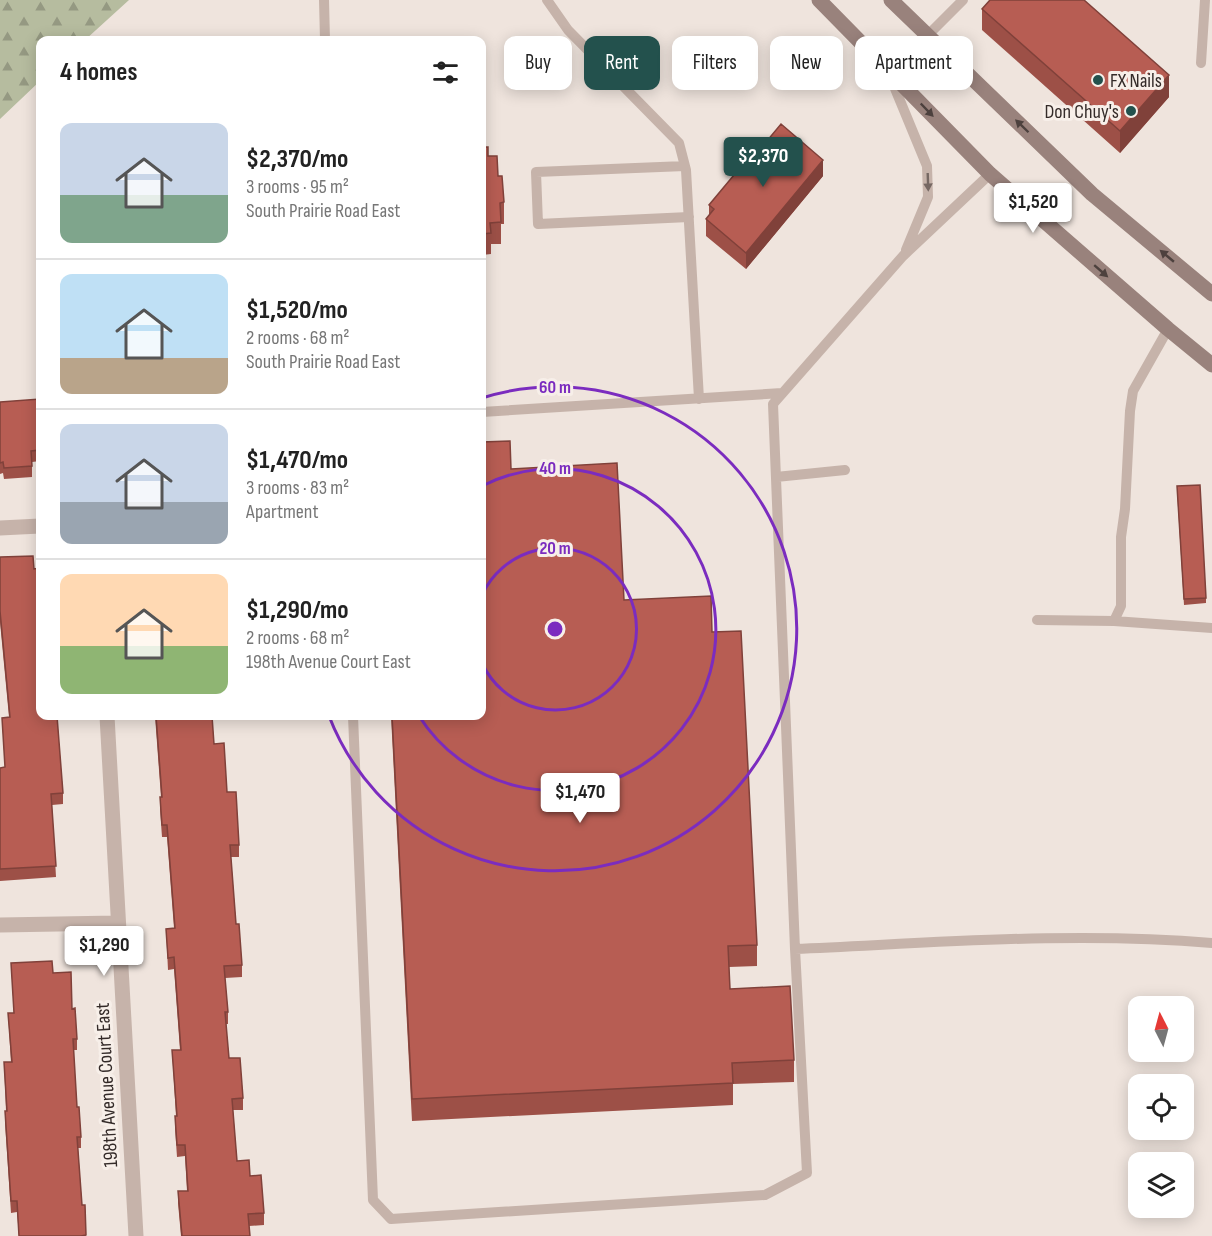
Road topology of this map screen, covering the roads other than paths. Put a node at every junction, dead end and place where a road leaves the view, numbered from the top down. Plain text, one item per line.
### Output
1 (324, 0) edge
2 (547, 0) edge
3 (819, 0) edge
4 (891, 0) edge
5 (963, 0) edge
6 (1205, 0) edge
7 (325, 36) edge
8 (927, 36) joint
9 (855, 37) edge
10 (1201, 63) dead end
11 (973, 80) edge
12 (895, 90) edge
13 (908, 90) edge
14 (685, 166) junction
15 (990, 174) junction
16 (689, 217) junction
17 (903, 256) junction
18 (1212, 294) edge
19 (1168, 329) junction
20 (1212, 365) edge
21 (782, 393) junction
22 (699, 399) junction
23 (486, 412) edge
24 (845, 470) dead end
25 (776, 477) junction
26 (36, 526) edge
27 (0, 528) edge
28 (1037, 620) dead end
29 (1114, 621) junction
30 (1212, 628) edge
31 (106, 720) edge
32 (353, 720) edge
33 (117, 923) junction
34 (0, 925) edge
35 (1212, 943) edge
36 (795, 949) junction
37 (136, 1236) edge

1 - 7 lane
2 - 14 lane
3 - 9 main road
4 - 8 main road
5 - 8 lane
6 - 10 lane
18 -> 11 main road
12 -> 17 lane
13 -> 15 main road
14 - 16 lane
14 - 16 lane
15 - 17 lane
15 -> 19 main road
16 - 22 lane
17 - 21 lane
19 - 20 main road
19 - 29 lane
21 - 22 lane
21 - 25 lane
22 - 23 lane
24 - 25 lane
25 - 36 lane
26 - 27 street
28 - 29 lane
29 - 30 lane
31 - 33 street, 198th Avenue Court East
32 - 36 lane
33 - 34 street
33 - 37 street, 198th Avenue Court East
35 - 36 lane

